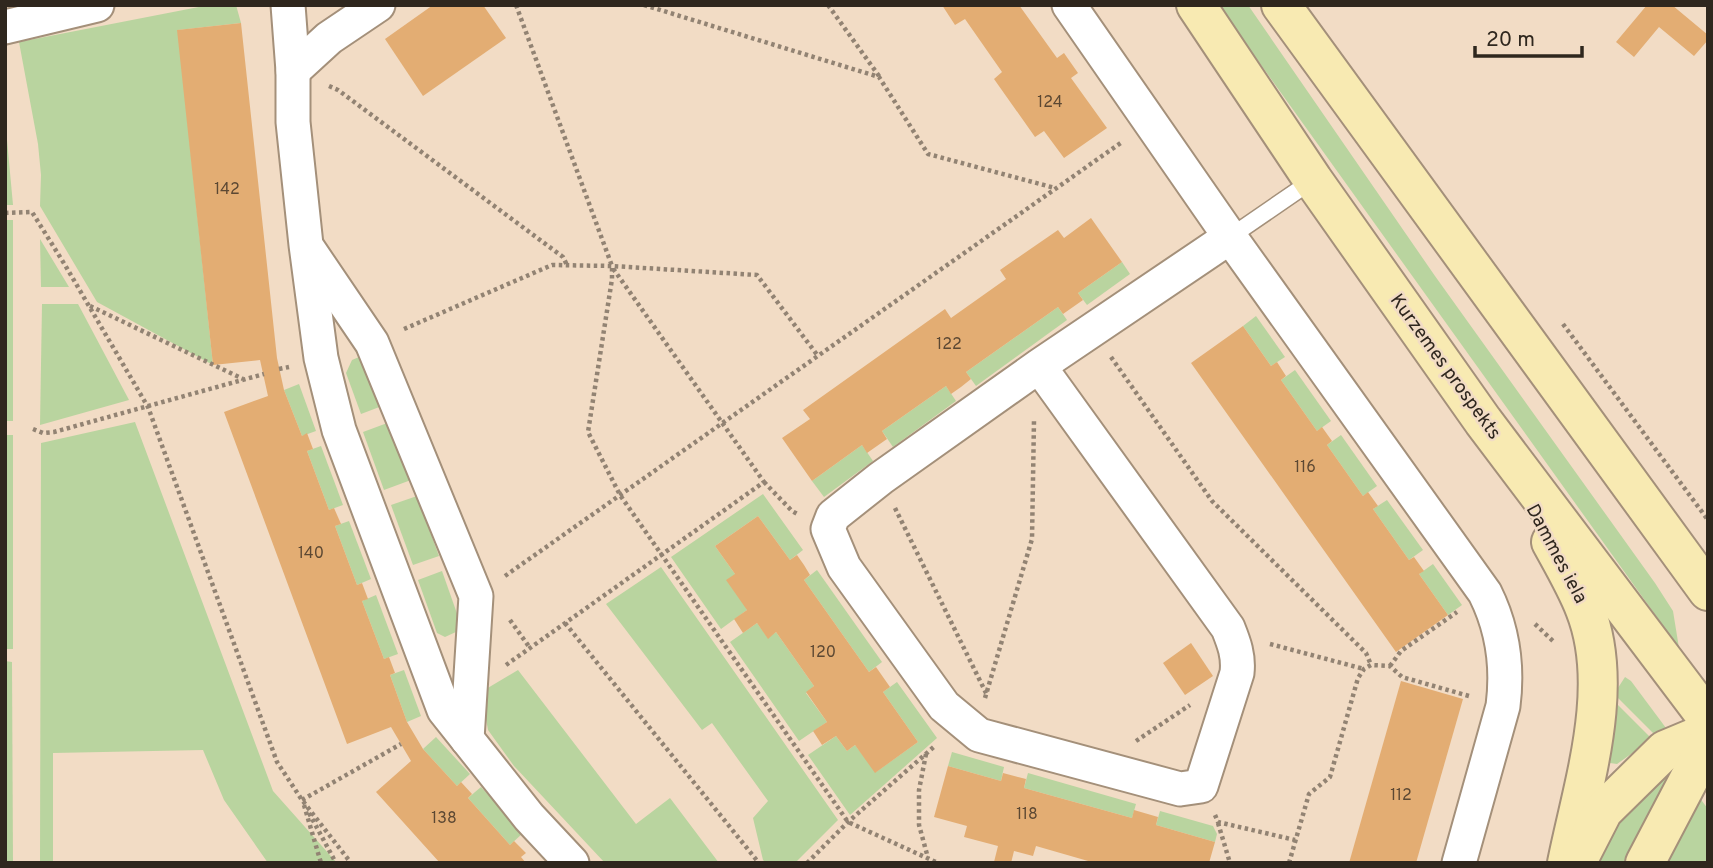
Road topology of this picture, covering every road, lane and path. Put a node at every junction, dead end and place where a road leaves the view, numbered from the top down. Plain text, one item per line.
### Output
1 (97, 5) edge
2 (288, 5) edge
3 (378, 5) edge
4 (516, 5) edge
5 (644, 5) edge
6 (828, 5) edge
7 (1069, 5) edge
8 (1196, 5) edge
9 (1282, 5) edge
10 (5, 27) edge
11 (293, 71) junction
12 (879, 77) junction
13 (1150, 122) junction
14 (1313, 180) junction
15 (1056, 189) junction
16 (5, 214) edge
17 (1230, 237) junction
18 (306, 245) junction
19 (567, 265) junction
20 (612, 266) junction
21 (88, 305) junction
22 (1093, 330) junction
23 (372, 343) junction
24 (818, 356) junction
25 (1038, 366) junction
26 (264, 374) dead end
27 (244, 379) junction
28 (148, 407) junction
29 (1483, 421) junction
30 (723, 422) junction
31 (33, 429) dead end
32 (881, 478) junction
33 (764, 482) junction
34 (620, 495) junction
35 (828, 529) junction
36 (661, 553) junction
37 (1708, 591) edge
38 (1485, 593) junction
39 (476, 596) junction
40 (565, 623) junction
41 (1236, 659) junction
42 (1371, 665) junction
43 (1390, 666) junction
44 (1364, 669) junction
45 (471, 691) junction
46 (988, 696) junction
47 (1503, 706) junction
48 (1708, 719) edge
49 (962, 721) junction
50 (1708, 732) edge
51 (467, 739) junction
52 (1708, 743) edge
53 (401, 744) dead end
54 (926, 754) junction
55 (1103, 768) junction
56 (1201, 786) junction
57 (302, 800) junction
58 (848, 822) junction
59 (1218, 822) junction
60 (1295, 840) junction
61 (928, 859) junction
62 (321, 863) edge
63 (335, 863) edge
64 (351, 863) edge
65 (572, 863) edge
66 (759, 863) edge
67 (807, 863) edge
68 (938, 863) edge
69 (1230, 863) edge
70 (1289, 863) edge
71 (1460, 863) edge
72 (1567, 863) edge
73 (1576, 863) edge
74 (1645, 863) edge

1 - 10 street
2 - 11 street
3 - 11 street
4 - 20 path
5 - 12 path
6 - 12 path
7 - 13 street
8 - 14 main road, Kurzemes prospekts
9 - 37 main road
11 - 18 street
11 - 19 path
12 - 15 path
13 - 15 path
13 - 17 street
14 - 17 lane
14 - 29 main road, Kurzemes prospekts
15 - 24 path
16 - 21 path
17 - 22 street
17 - 38 street
18 - 23 street
18 - 51 street
19 - 20 path
19 - 23 path
20 - 24 path
20 - 30 path
20 - 34 path
21 - 27 path
21 - 28 path
22 - 25 street
22 - 42 path
23 - 39 street
24 - 30 path
25 - 32 street
25 - 41 street
25 - 46 path
26 - 27 path
27 - 28 path
28 - 31 path
28 - 57 path
29 - 48 main road, Kurzemes prospekts
29 - 72 main road, Dammes iela
30 - 33 path
30 - 34 path
32 - 35 street
32 - 46 path
33 - 35 path
33 - 36 path
34 - 36 path
34 - 39 path
35 - 49 street
36 - 40 path
36 - 58 path
38 - 43 path
38 - 47 street
39 - 45 street
40 - 45 path
40 - 66 path
41 - 44 path
41 - 55 path
41 - 56 street
42 - 43 path
42 - 44 path
43 - 47 path
44 - 60 path
45 - 51 street
46 - 49 path
47 - 71 street
49 - 54 path
49 - 55 street
50 - 73 main road
51 - 65 street
52 - 74 main road
53 - 57 path
54 - 58 path
54 - 61 path
55 - 56 street
56 - 59 path
57 - 62 path
57 - 63 path
57 - 64 path
58 - 61 path
58 - 67 path
59 - 60 path
59 - 69 path
60 - 70 path
61 - 68 path

